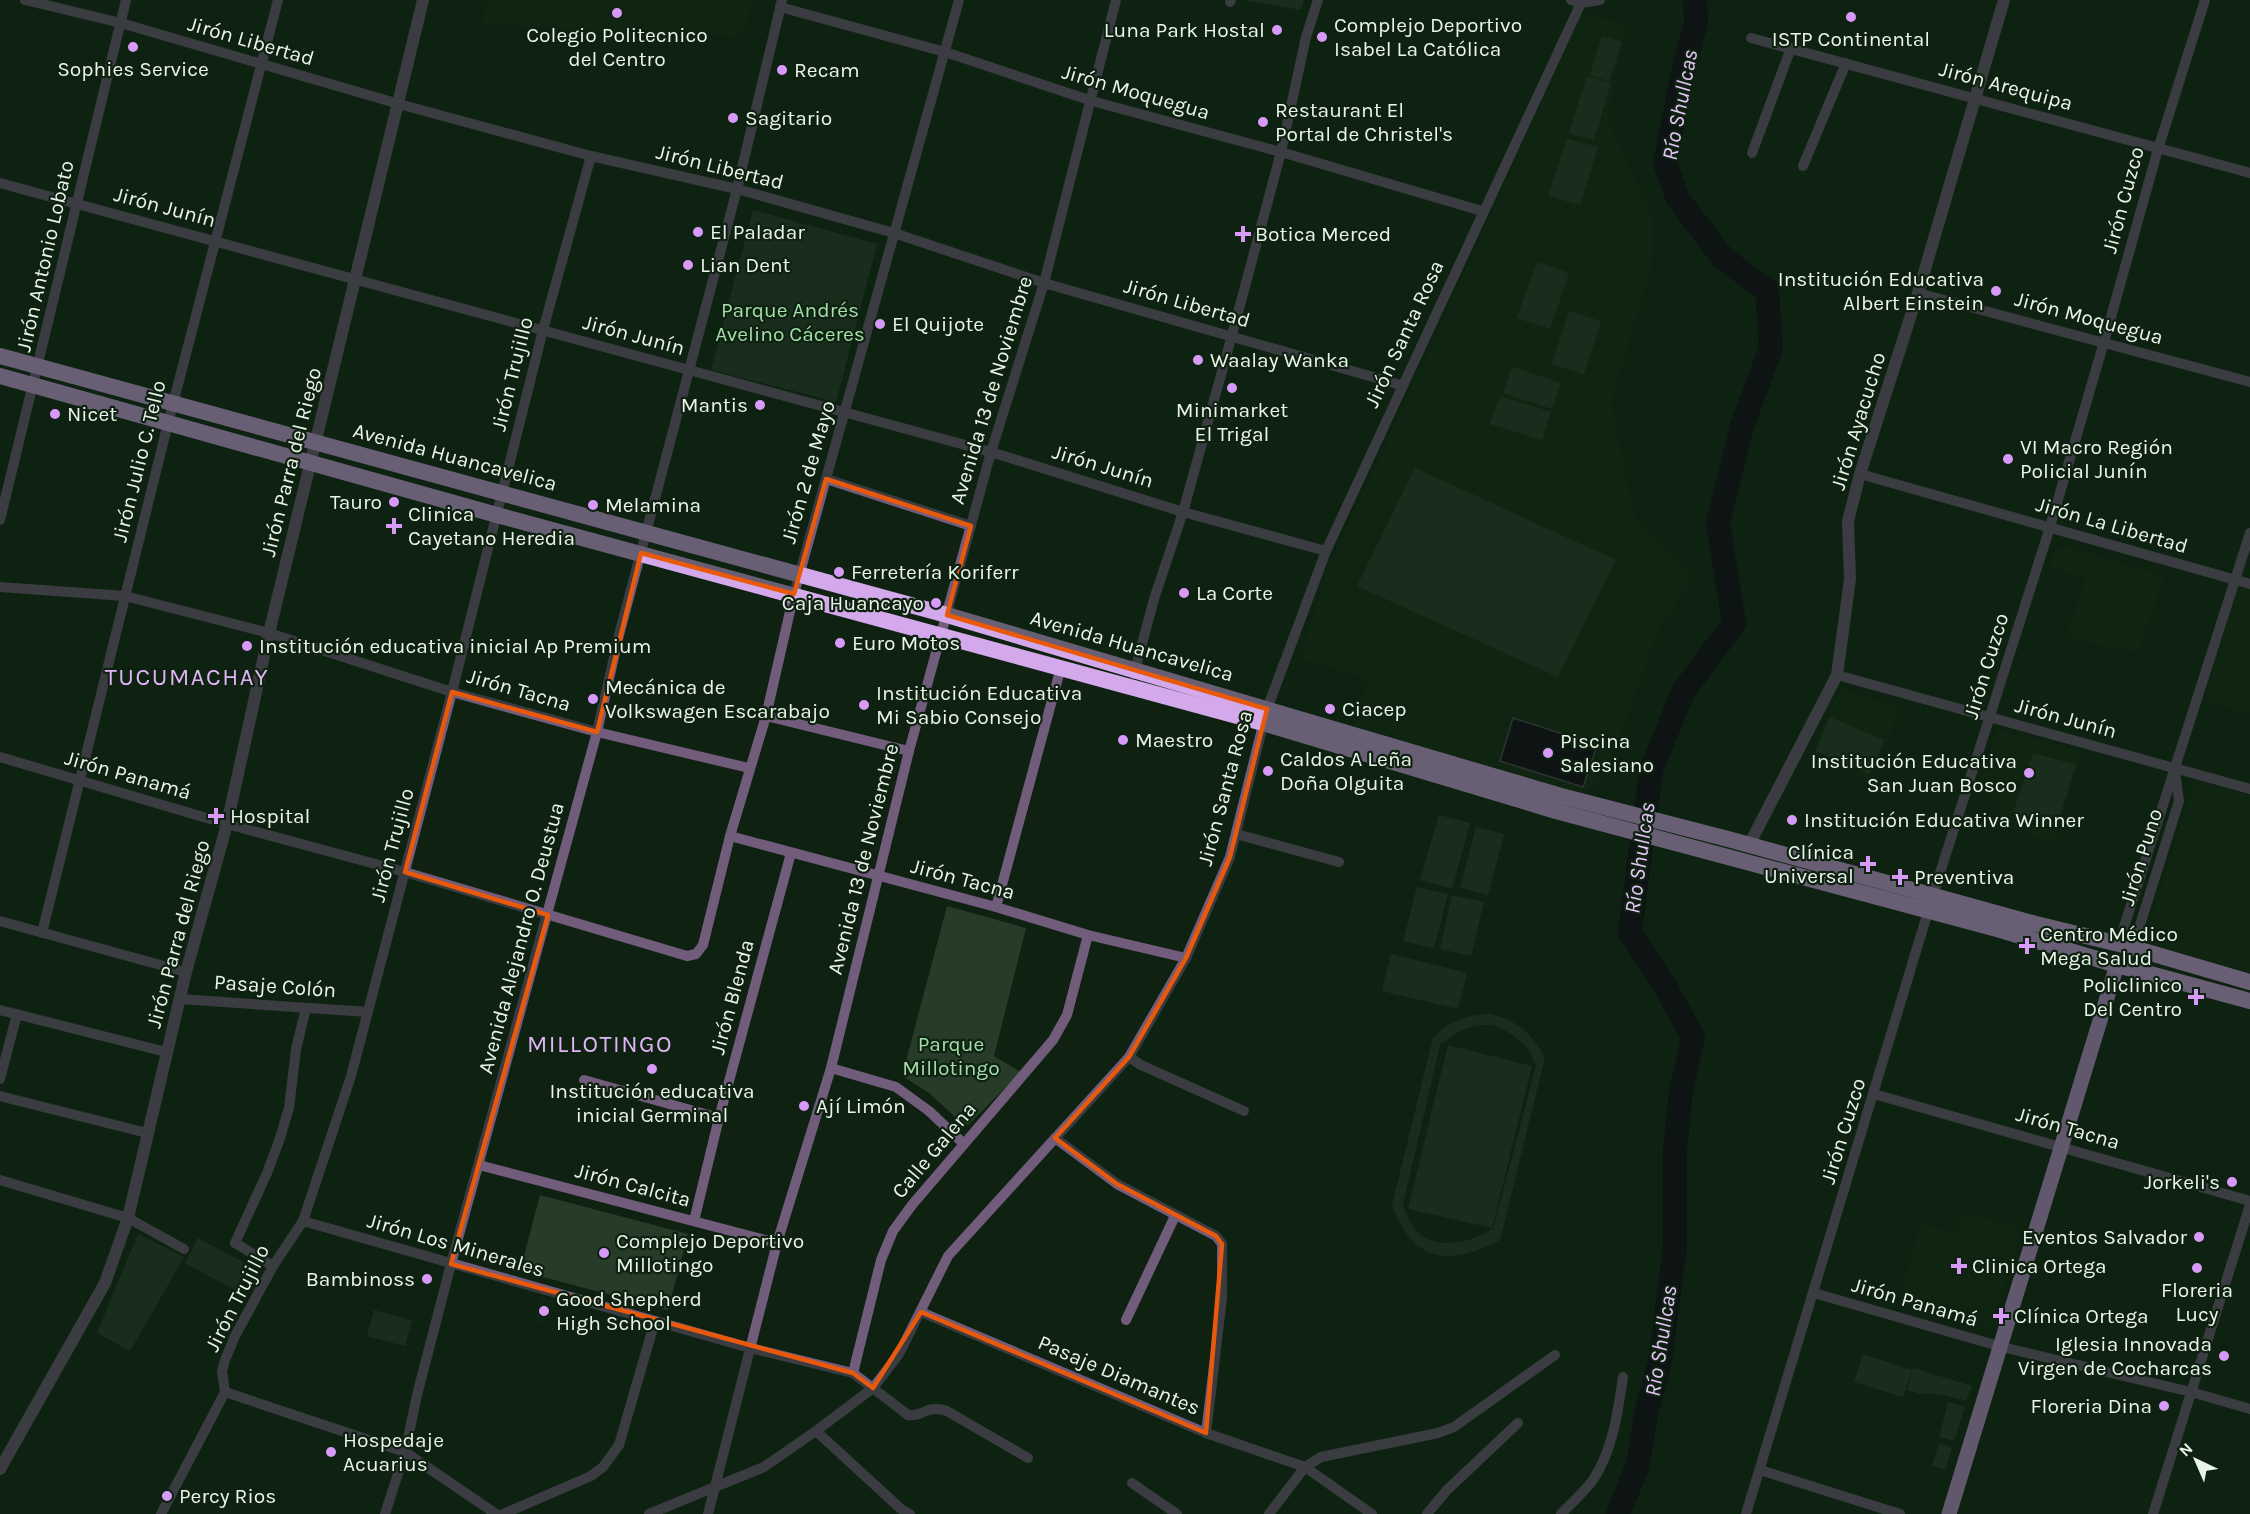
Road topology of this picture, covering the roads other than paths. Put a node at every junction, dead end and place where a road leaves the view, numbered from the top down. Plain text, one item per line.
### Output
1 (25, 0) edge
2 (126, 0) edge
3 (278, 0) edge
4 (423, 0) edge
5 (959, 0) edge
6 (1116, 0) edge
7 (1318, 0) edge
8 (1599, 0) edge
9 (2004, 0) edge
10 (2205, 0) edge
11 (1576, 1) edge
12 (781, 4) edge
13 (121, 23) junction
14 (1751, 38) dead end
15 (1791, 48) junction
16 (945, 52) junction
17 (1846, 63) junction
18 (263, 64) junction
19 (1975, 97) junction
20 (1092, 101) junction
21 (399, 104) junction
22 (2158, 149) junction
23 (1281, 152) junction
24 (1752, 153) dead end
25 (591, 156) junction
26 (1803, 166) dead end
27 (2250, 173) edge
28 (0, 183) edge
29 (737, 189) junction
30 (78, 204) junction
31 (1482, 211) junction
32 (894, 233) junction
33 (216, 241) junction
34 (355, 279) junction
35 (1044, 283) junction
36 (1918, 293) junction
37 (543, 330) junction
38 (1232, 335) junction
39 (2104, 342) junction
40 (0, 356) edge
41 (38, 366) junction
42 (690, 370) junction
43 (0, 376) edge
44 (2250, 382) edge
45 (1401, 385) junction
46 (34, 386) junction
47 (174, 403) junction
48 (845, 412) junction
49 (168, 423) junction
50 (316, 442) junction
51 (991, 452) junction
52 (311, 463) junction
53 (1860, 474) junction
54 (826, 479) junction
55 (502, 493) junction
56 (1183, 512) junction
57 (497, 515) junction
58 (0, 520) edge
59 (971, 526) junction
60 (2050, 527) junction
61 (646, 533) junction
62 (2250, 533) edge
63 (1326, 551) junction
64 (641, 553) junction
65 (800, 575) junction
66 (2235, 580) junction
67 (2250, 584) edge
68 (0, 587) edge
69 (794, 594) junction
70 (125, 596) junction
71 (947, 615) junction
72 (269, 633) junction
73 (942, 634) junction
74 (1060, 667) junction
75 (1837, 675) junction
76 (1133, 678) junction
77 (452, 692) junction
78 (766, 716) junction
79 (1265, 716) junction
80 (1990, 717) junction
81 (597, 732) junction
82 (909, 751) junction
83 (0, 757) edge
84 (749, 768) junction
85 (2175, 768) junction
86 (80, 782) junction
87 (2250, 789) edge
88 (227, 824) junction
89 (1236, 834) junction
90 (730, 836) junction
91 (1749, 845) junction
92 (1726, 847) junction
93 (791, 853) junction
94 (1339, 862) dead end
95 (405, 872) junction
96 (879, 876) junction
97 (1931, 903) junction
98 (996, 907) junction
99 (548, 915) junction
100 (0, 921) edge
101 (42, 933) junction
102 (1088, 935) junction
103 (2123, 945) junction
104 (696, 954) joint
105 (1185, 958) junction
106 (2117, 965) junction
107 (186, 972) junction
108 (2250, 982) edge
109 (179, 999) junction
110 (2250, 1001) edge
111 (306, 1008) junction
112 (0, 1010) edge
113 (368, 1012) junction
114 (17, 1014) junction
115 (166, 1052) junction
116 (1130, 1058) junction
117 (831, 1068) junction
118 (0, 1079) edge
119 (584, 1080) dead end
120 (1874, 1094) junction
121 (0, 1096) edge
122 (1245, 1111) dead end
123 (719, 1118) junction
124 (147, 1133) junction
125 (1055, 1138) junction
126 (964, 1144) junction
127 (2062, 1147) junction
128 (479, 1165) junction
129 (0, 1180) edge
130 (2250, 1203) edge
131 (1175, 1216) junction
132 (128, 1218) junction
133 (303, 1221) junction
134 (694, 1221) junction
135 (777, 1243) junction
136 (184, 1249) dead end
137 (451, 1264) junction
138 (273, 1266) junction
139 (1814, 1293) junction
140 (921, 1312) junction
141 (1126, 1320) dead end
142 (656, 1321) junction
143 (2002, 1347) junction
144 (750, 1348) junction
145 (1555, 1355) dead end
146 (853, 1372) junction
147 (1623, 1377) dead end
148 (873, 1388) junction
149 (225, 1392) junction
150 (2191, 1392) junction
151 (2250, 1409) edge
152 (1518, 1423) dead end
153 (816, 1431) junction
154 (1206, 1433) junction
155 (405, 1452) junction
156 (1028, 1458) dead end
157 (1305, 1467) junction
158 (0, 1470) edge
159 (1760, 1470) junction
160 (1132, 1483) dead end
161 (716, 1486) junction
162 (1357, 1510) edge
163 (903, 1512) edge
164 (161, 1514) edge
165 (385, 1514) edge
166 (496, 1514) edge
167 (503, 1514) edge
168 (650, 1514) edge
169 (708, 1514) edge
170 (1177, 1514) edge
171 (1269, 1514) edge
172 (1372, 1514) edge
173 (1427, 1514) edge
174 (1561, 1514) edge
175 (1746, 1514) edge
176 (1900, 1514) edge
177 (1949, 1514) edge
178 (2153, 1514) edge

1 - 13 street, Jirón Libertad
2 - 13 street, Jirón Antonio Lobato
3 - 18 street, Jirón Julio C. Tello
4 - 21 street, Jirón Parra del Riego
5 - 16 street, Jirón 2 de Mayo
6 - 20 street, Avenida 13 de Noviembre
7 - 23 street
8 - 11 street
9 - 19 street, Jirón Ayacucho
10 - 22 street, Jirón Cuzco
11 - 31 street, Jirón Santa Rosa
12 - 16 street, Jirón Moquegua
12 - 29 street, Avenida Alejandro O. Deustua
13 - 18 street, Jirón Libertad
13 - 30 street, Jirón Antonio Lobato
14 - 15 street, Jirón Arequipa
15 - 17 street, Jirón Arequipa
15 - 24 street
16 - 20 street, Jirón Moquegua
16 - 32 street, Jirón 2 de Mayo
17 - 19 street, Jirón Arequipa
17 - 26 street
18 - 21 street, Jirón Libertad
18 - 33 street, Jirón Julio C. Tello
19 - 22 street, Jirón Arequipa
19 - 36 street, Jirón Ayacucho
20 - 23 street, Jirón Moquegua
20 - 35 street, Avenida 13 de Noviembre
21 - 25 street, Jirón Libertad
21 - 34 street, Jirón Parra del Riego
22 - 27 street, Jirón Arequipa
22 - 39 street, Jirón Cuzco
23 - 31 street, Jirón Moquegua
23 - 38 street
25 - 29 street, Jirón Libertad
25 - 37 street, Jirón Trujillo
28 - 30 street, Jirón Junín
29 - 32 street, Jirón Libertad
29 - 42 street, Avenida Alejandro O. Deustua
30 - 33 street, Jirón Junín
30 - 41 street, Jirón Antonio Lobato
31 - 45 street, Jirón Santa Rosa
32 - 35 street, Jirón Libertad
32 - 48 street, Jirón 2 de Mayo
33 - 34 street, Jirón Junín
33 - 47 street, Jirón Julio C. Tello
34 - 37 street, Jirón Junín
34 - 50 street, Jirón Parra del Riego
35 - 38 street, Jirón Libertad
35 - 51 street, Avenida 13 de Noviembre
36 - 39 street, Jirón Moquegua
36 - 53 street, Jirón Ayacucho
37 - 42 street, Jirón Junín
37 - 55 street, Jirón Trujillo
38 - 45 street, Jirón Libertad
38 - 56 street
39 - 44 street, Jirón Moquegua
39 - 60 street, Jirón Cuzco
40 - 41 highway, Avenida Huancavelica
41 - 46 street, Jirón Antonio Lobato
41 - 47 highway, Avenida Huancavelica
42 - 48 street, Jirón Junín
42 - 61 street, Avenida Alejandro O. Deustua
43 - 46 highway, Avenida Huancavelica
45 - 63 street, Jirón Santa Rosa
46 - 49 highway, Avenida Huancavelica
46 - 58 street, Jirón Antonio Lobato
47 - 49 street, Jirón Julio C. Tello
47 - 50 highway, Avenida Huancavelica
48 - 51 street, Jirón Junín
48 - 54 street, Jirón 2 de Mayo
49 - 52 highway, Avenida Huancavelica
49 - 70 street, Jirón Julio C. Tello
50 - 52 street, Jirón Parra del Riego
50 - 55 highway, Avenida Huancavelica
51 - 56 street, Jirón Junín
51 - 59 street, Avenida 13 de Noviembre
52 - 57 highway, Avenida Huancavelica
52 - 72 street, Jirón Parra del Riego
53 - 60 street, Jirón La Libertad
53 - 75 street, Jirón Ayacucho
54 - 59 street
54 - 65 street, Jirón 2 de Mayo
55 - 57 street, Jirón Trujillo
55 - 61 highway, Avenida Huancavelica
56 - 63 street, Jirón Junín
56 - 76 street
57 - 64 highway, Avenida Huancavelica
57 - 77 street, Jirón Trujillo
59 - 71 street, Avenida 13 de Noviembre
60 - 66 street, Jirón La Libertad
60 - 80 street, Jirón Cuzco
61 - 64 street, Avenida Alejandro O. Deustua
61 - 65 highway, Avenida Huancavelica
62 - 66 street, Jirón Puno
63 - 79 street, Jirón Santa Rosa
64 - 69 highway, Avenida Huancavelica
64 - 81 street, Avenida Alejandro O. Deustua
65 - 69 street, Jirón 2 de Mayo
65 - 71 highway, Avenida Huancavelica
66 - 67 street, Jirón La Libertad
66 - 85 street, Jirón Puno
68 - 70 street, Jirón Tacna
69 - 73 highway, Avenida Huancavelica
69 - 78 street, Jirón 2 de Mayo
70 - 72 street, Jirón Tacna
70 - 86 street, Jirón Julio C. Tello
71 - 73 street, Avenida 13 de Noviembre
71 - 76 highway, Avenida Huancavelica
72 - 77 street, Jirón Tacna
72 - 88 street, Jirón Parra del Riego
73 - 74 highway, Avenida Huancavelica
73 - 82 street, Avenida 13 de Noviembre
74 - 76 highway, Avenida Huancavelica
74 - 98 street
75 - 80 street, Jirón Junín
75 - 91 street, Jirón Ayacucho
76 - 79 highway, Avenida Huancavelica
77 - 81 street, Jirón Tacna
77 - 95 street, Jirón Trujillo
78 - 82 street
78 - 84 street, Jirón 2 de Mayo
79 - 89 street, Jirón Santa Rosa
79 - 92 highway, Avenida Huancavelica
80 - 85 street, Jirón Junín
80 - 97 street, Jirón Cuzco
81 - 84 street, Jirón Tacna
81 - 99 street, Avenida Alejandro O. Deustua
82 - 96 street, Avenida 13 de Noviembre
83 - 86 street, Jirón Panamá
84 - 90 street, Jirón 2 de Mayo
85 - 87 street, Jirón Junín
85 - 103 street, Jirón Puno
86 - 88 street, Jirón Panamá
86 - 101 street, Jirón Julio C. Tello
88 - 95 street, Jirón Panamá
88 - 107 street, Jirón Parra del Riego
89 - 94 street
89 - 105 street, Jirón Santa Rosa
90 - 93 street, Jirón Tacna
90 - 104 street, Jirón 2 de Mayo
91 - 92 highway, Avenida Huancavelica
91 - 97 highway, Avenida Huancavelica
92 - 97 highway, Avenida Huancavelica
93 - 96 street, Jirón Tacna
93 - 123 street, Jirón Blenda
95 - 99 street, Jirón Panamá
95 - 113 street, Jirón Trujillo
96 - 98 street, Jirón Tacna
96 - 117 street, Avenida 13 de Noviembre
97 - 103 highway, Avenida Huancavelica
97 - 106 highway, Avenida Huancavelica
97 - 120 street, Jirón Cuzco
98 - 102 street, Jirón Tacna
99 - 104 street, Jirón Panamá
99 - 128 street, Avenida Alejandro O. Deustua
100 - 101 street
101 - 107 street
102 - 105 street, Jirón Tacna
102 - 126 street, Calle Galena
103 - 108 highway, Avenida Huancavelica
105 - 116 street, Jirón Santa Rosa
106 - 110 highway, Avenida Huancavelica
106 - 127 main road
107 - 109 street, Jirón Parra del Riego
109 - 111 street, Pasaje Colón
109 - 115 street, Jirón Parra del Riego
111 - 113 street, Pasaje Colón
111 - 138 street
112 - 114 street
113 - 133 street, Jirón Trujillo
114 - 115 street
114 - 118 street
115 - 124 street, Jirón Parra del Riego
116 - 122 street
116 - 125 street, Jirón Santa Rosa
117 - 126 street
117 - 135 street, Avenida 13 de Noviembre
119 - 123 street
120 - 127 street, Jirón Tacna
120 - 139 street, Jirón Cuzco
121 - 124 street
123 - 134 street, Jirón Blenda
124 - 132 street, Jirón Parra del Riego
125 - 131 street
125 - 140 street, Jirón Santa Rosa
126 - 146 street, Calle Galena
127 - 130 street, Jirón Tacna
127 - 143 main road
128 - 134 street, Jirón Calcita
128 - 137 street, Avenida Alejandro O. Deustua
129 - 132 street
130 - 150 street
131 - 141 street
131 - 154 street
132 - 136 street
132 - 158 street, Jirón Parra del Riego
133 - 137 street, Jirón Los Minerales
133 - 138 street, Jirón Trujillo
134 - 135 street, Jirón Calcita
135 - 144 street, Avenida 13 de Noviembre
137 - 142 street, Jirón Los Minerales
137 - 155 street, Avenida Alejandro O. Deustua
138 - 149 street, Jirón Trujillo
139 - 143 street, Jirón Panamá
139 - 159 street, Jirón Cuzco
140 - 148 street, Jirón Santa Rosa
140 - 154 street, Pasaje Diamantes
142 - 144 street, Jirón Los Minerales
142 - 167 street
143 - 150 street, Jirón Panamá
143 - 177 main road
144 - 146 street, Jirón Los Minerales
144 - 161 street, Avenida 13 de Noviembre
145 - 157 street
146 - 148 street, Jirón Los Minerales
147 - 174 street
148 - 153 street, Jirón Santa Rosa
148 - 156 street, Jirón Los Minerales
149 - 155 street
149 - 164 street, Jirón Trujillo
150 - 151 street, Jirón Panamá
150 - 178 street
152 - 173 street
153 - 161 street, Jirón Santa Rosa
153 - 163 street
154 - 157 street, Pasaje Diamantes
155 - 165 street, Avenida Alejandro O. Deustua
155 - 166 street
157 - 162 street, Pasaje Diamantes
157 - 171 street
159 - 175 street, Jirón Cuzco
159 - 176 street
160 - 170 street
161 - 168 street, Jirón Santa Rosa
161 - 169 street, Avenida 13 de Noviembre
162 - 172 street, Pasaje Diamantes

